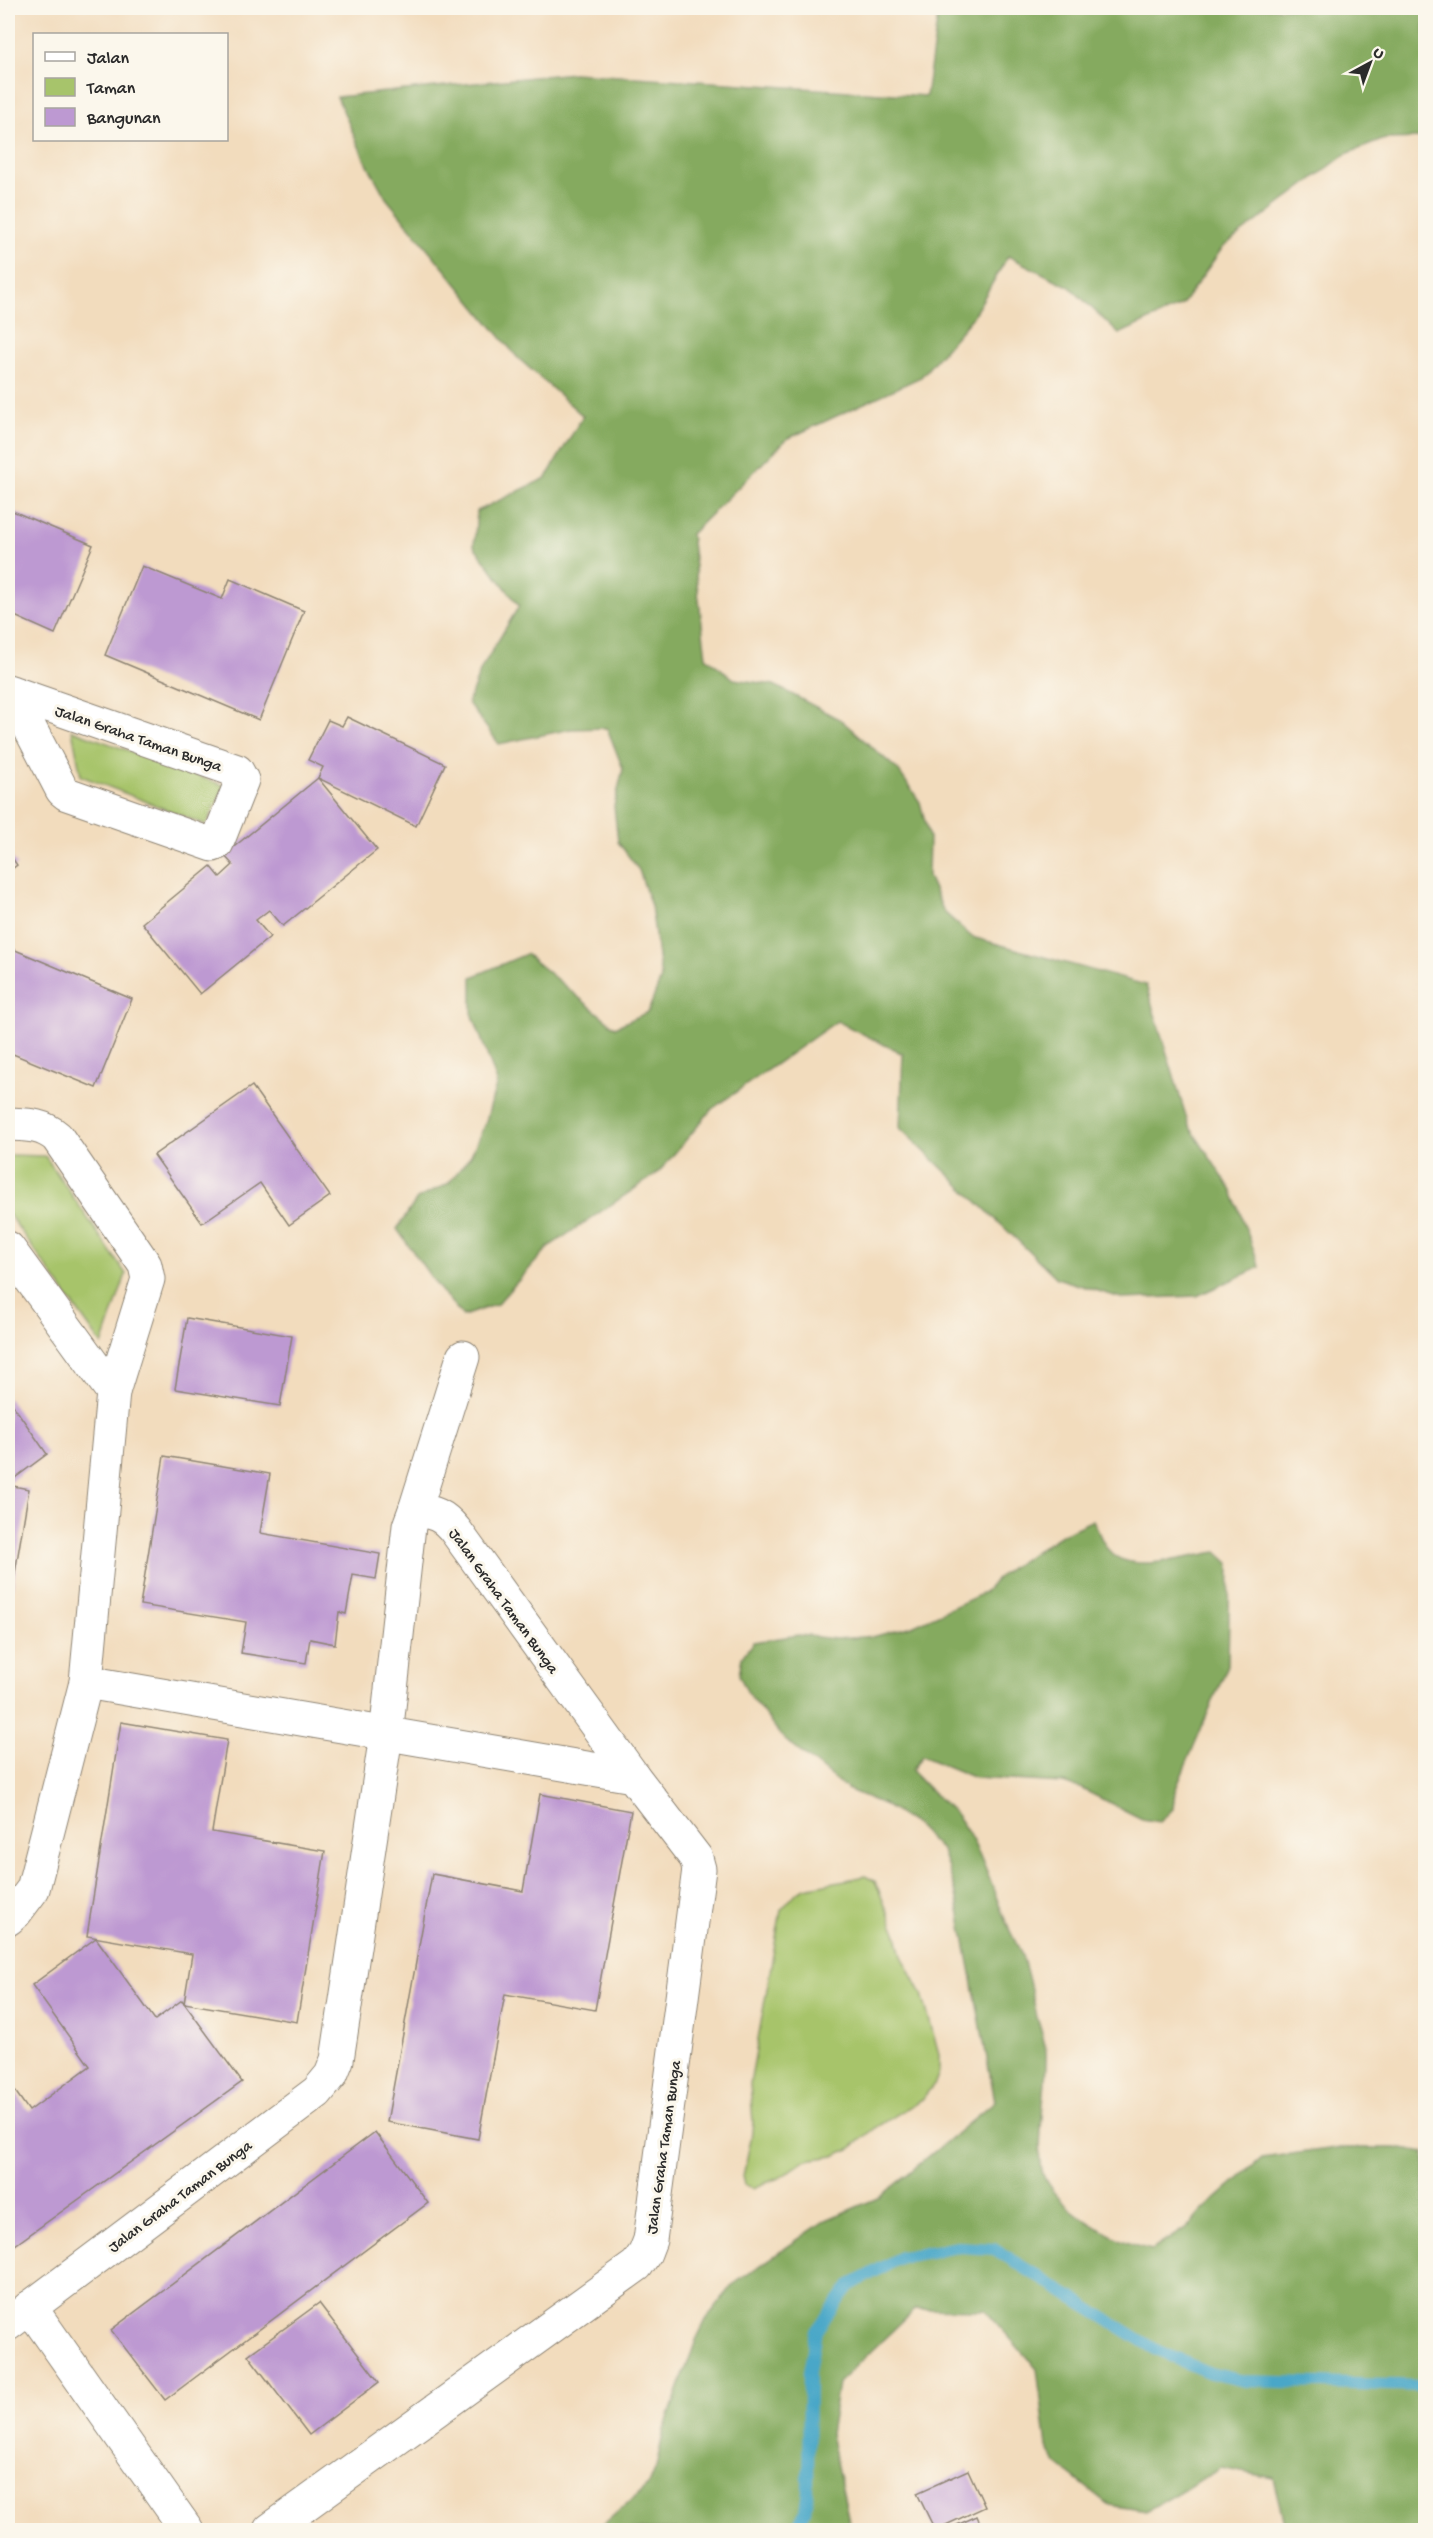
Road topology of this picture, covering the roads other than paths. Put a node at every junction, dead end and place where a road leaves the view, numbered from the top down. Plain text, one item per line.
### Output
1 (9, 691) edge
2 (8, 1124) edge
3 (8, 1248) edge
4 (463, 1357) dead end
5 (113, 1392) junction
6 (415, 1510) junction
7 (86, 1683) junction
8 (386, 1735) junction
9 (633, 1776) junction
10 (8, 1919) edge
11 (19, 2316) edge
12 (187, 2530) edge
13 (270, 2530) edge

1 - 1 street, Jalan Graha Taman Bunga
2 - 5 street
3 - 5 street
4 - 6 street
5 - 7 street
6 - 8 street, Jalan Graha Taman Bunga
6 - 9 street, Jalan Graha Taman Bunga
7 - 8 street
7 - 10 street
8 - 9 street
8 - 11 street, Jalan Graha Taman Bunga
9 - 13 street, Jalan Graha Taman Bunga
11 - 12 street

